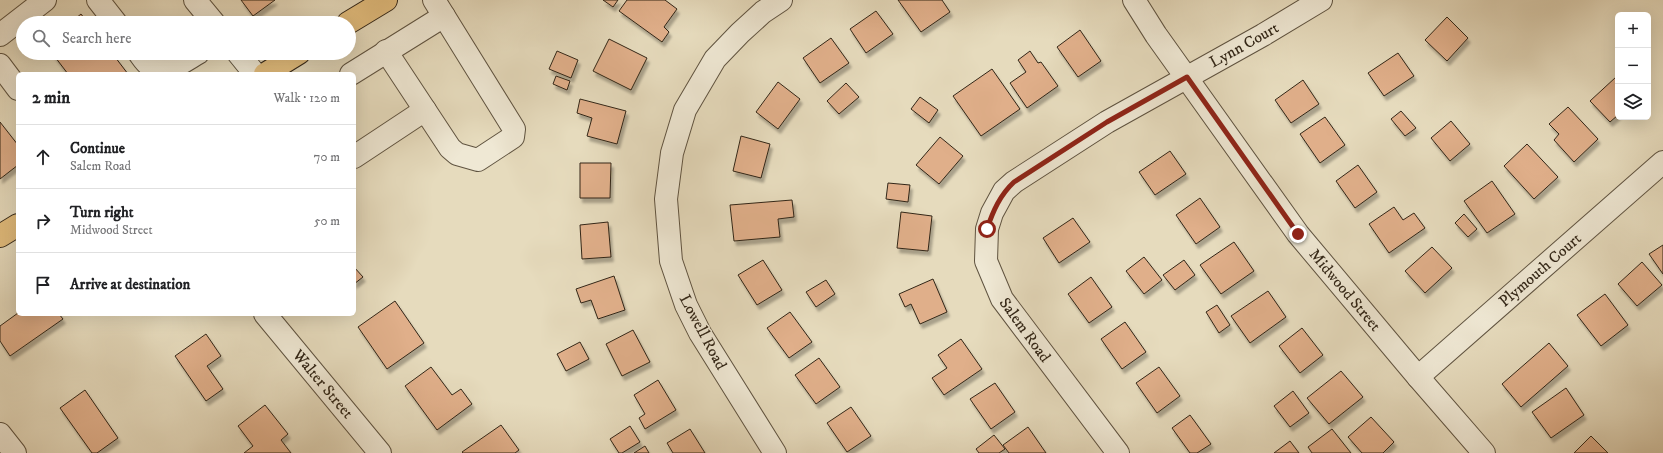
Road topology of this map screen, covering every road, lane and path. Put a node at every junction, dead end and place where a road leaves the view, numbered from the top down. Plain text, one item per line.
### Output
1 (45, 0) edge
2 (98, 0) edge
3 (195, 0) edge
4 (386, 0) edge
5 (781, 0) edge
6 (1134, 0) edge
7 (1321, 0) edge
8 (439, 8) edge
9 (24, 16) edge
10 (111, 16) edge
11 (208, 16) edge
12 (356, 18) edge
13 (16, 23) edge
14 (0, 35) edge
15 (386, 51) junction
16 (144, 60) edge
17 (186, 60) edge
18 (244, 60) edge
19 (290, 60) edge
20 (0, 65) edge
21 (253, 72) edge
22 (274, 72) edge
23 (354, 72) edge
24 (1187, 77) junction
25 (16, 86) edge
26 (425, 110) junction
27 (356, 156) edge
28 (1663, 162) edge
29 (16, 226) edge
30 (0, 236) edge
31 (267, 316) edge
32 (1418, 377) junction
33 (0, 434) edge
34 (16, 453) edge
35 (380, 453) edge
36 (775, 453) edge
37 (1118, 453) edge
38 (1484, 453) edge

1 - 9 street
2 - 10 street
3 - 11 street
4 - 12 main road
5 - 36 street, Lowell Road
6 - 24 street, Midwood Street
7 - 24 street, Lynn Court
8 - 15 street
8 - 26 street
13 - 14 street
15 - 23 street
15 - 26 street
16 - 17 street
18 - 21 street
19 - 22 main road
20 - 25 street
24 - 32 street, Midwood Street
24 - 37 street, Salem Road
26 - 27 street
28 - 32 street, Plymouth Court
29 - 30 main road
31 - 35 street, Walter Street
32 - 38 street, Midwood Street
33 - 34 street

